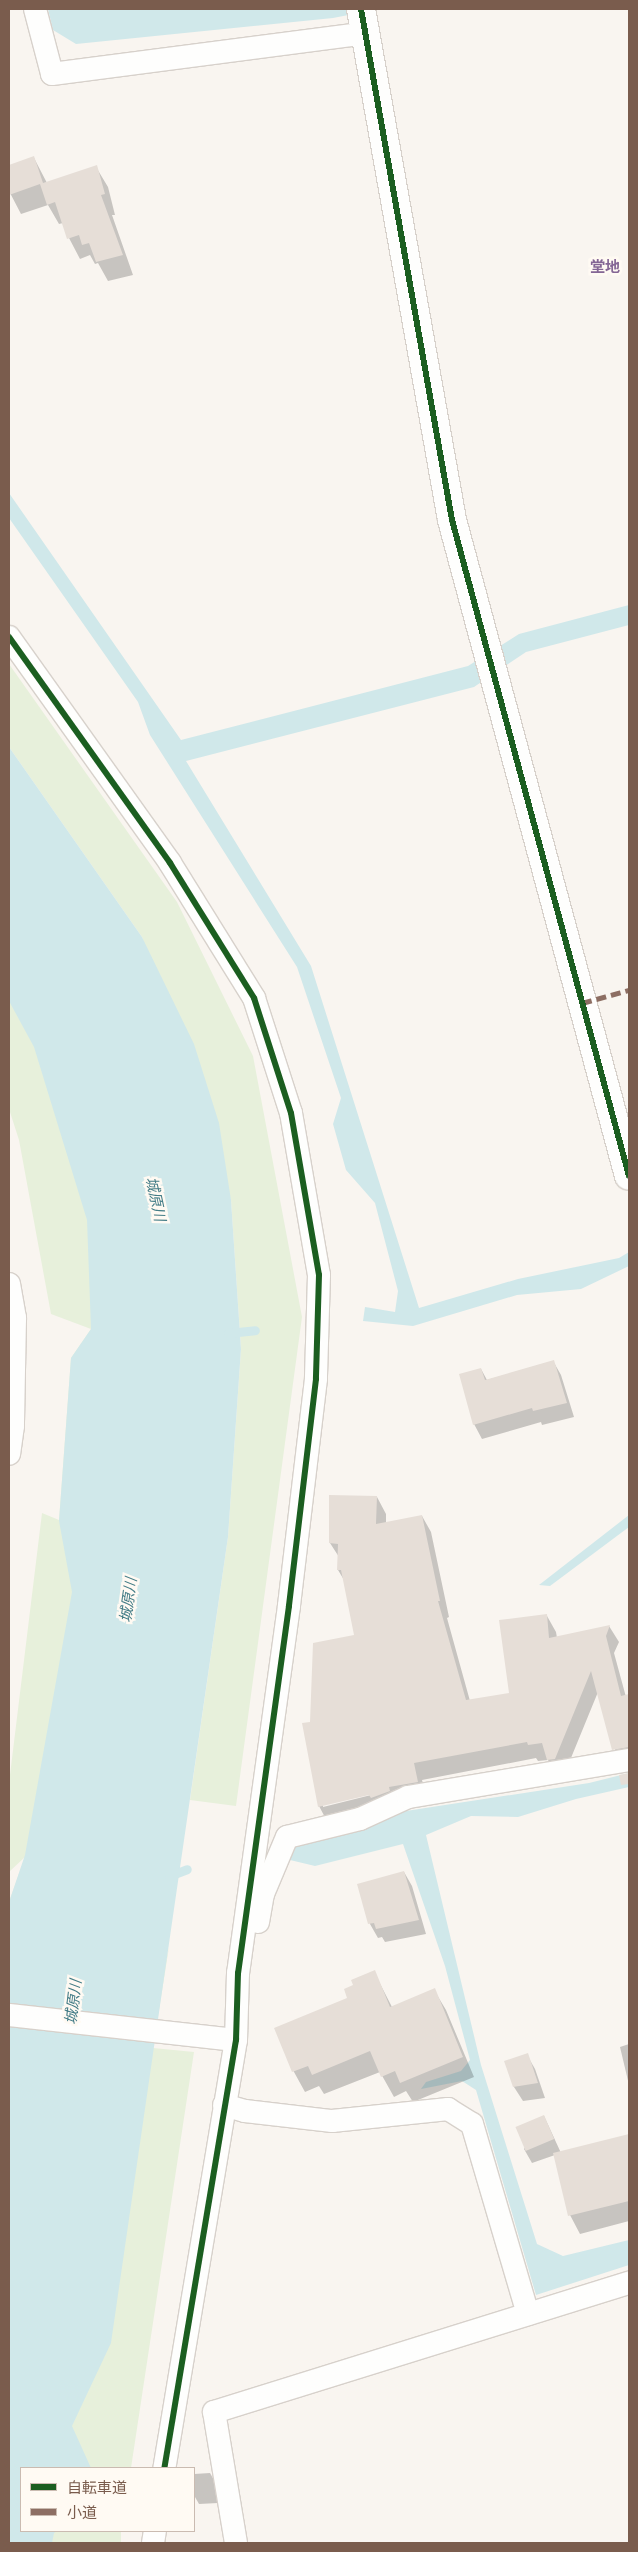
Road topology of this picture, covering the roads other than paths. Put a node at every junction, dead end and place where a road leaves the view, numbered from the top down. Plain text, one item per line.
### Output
1 (35, 9) edge
2 (363, 20) edge
3 (9, 637) edge
4 (629, 1176) edge
5 (9, 1284) edge
6 (9, 1454) edge
7 (629, 1760) edge
8 (238, 1973) junction
9 (9, 2015) edge
10 (228, 2039) junction
11 (224, 2105) junction
12 (629, 2283) edge
13 (528, 2314) junction
14 (164, 2467) edge
15 (236, 2543) edge

1 - 2 street
2 - 4 street
3 - 8 street
5 - 6 street
7 - 8 street
8 - 10 street
9 - 10 street
10 - 11 street
11 - 13 street
11 - 14 street
12 - 13 street
13 - 15 street

